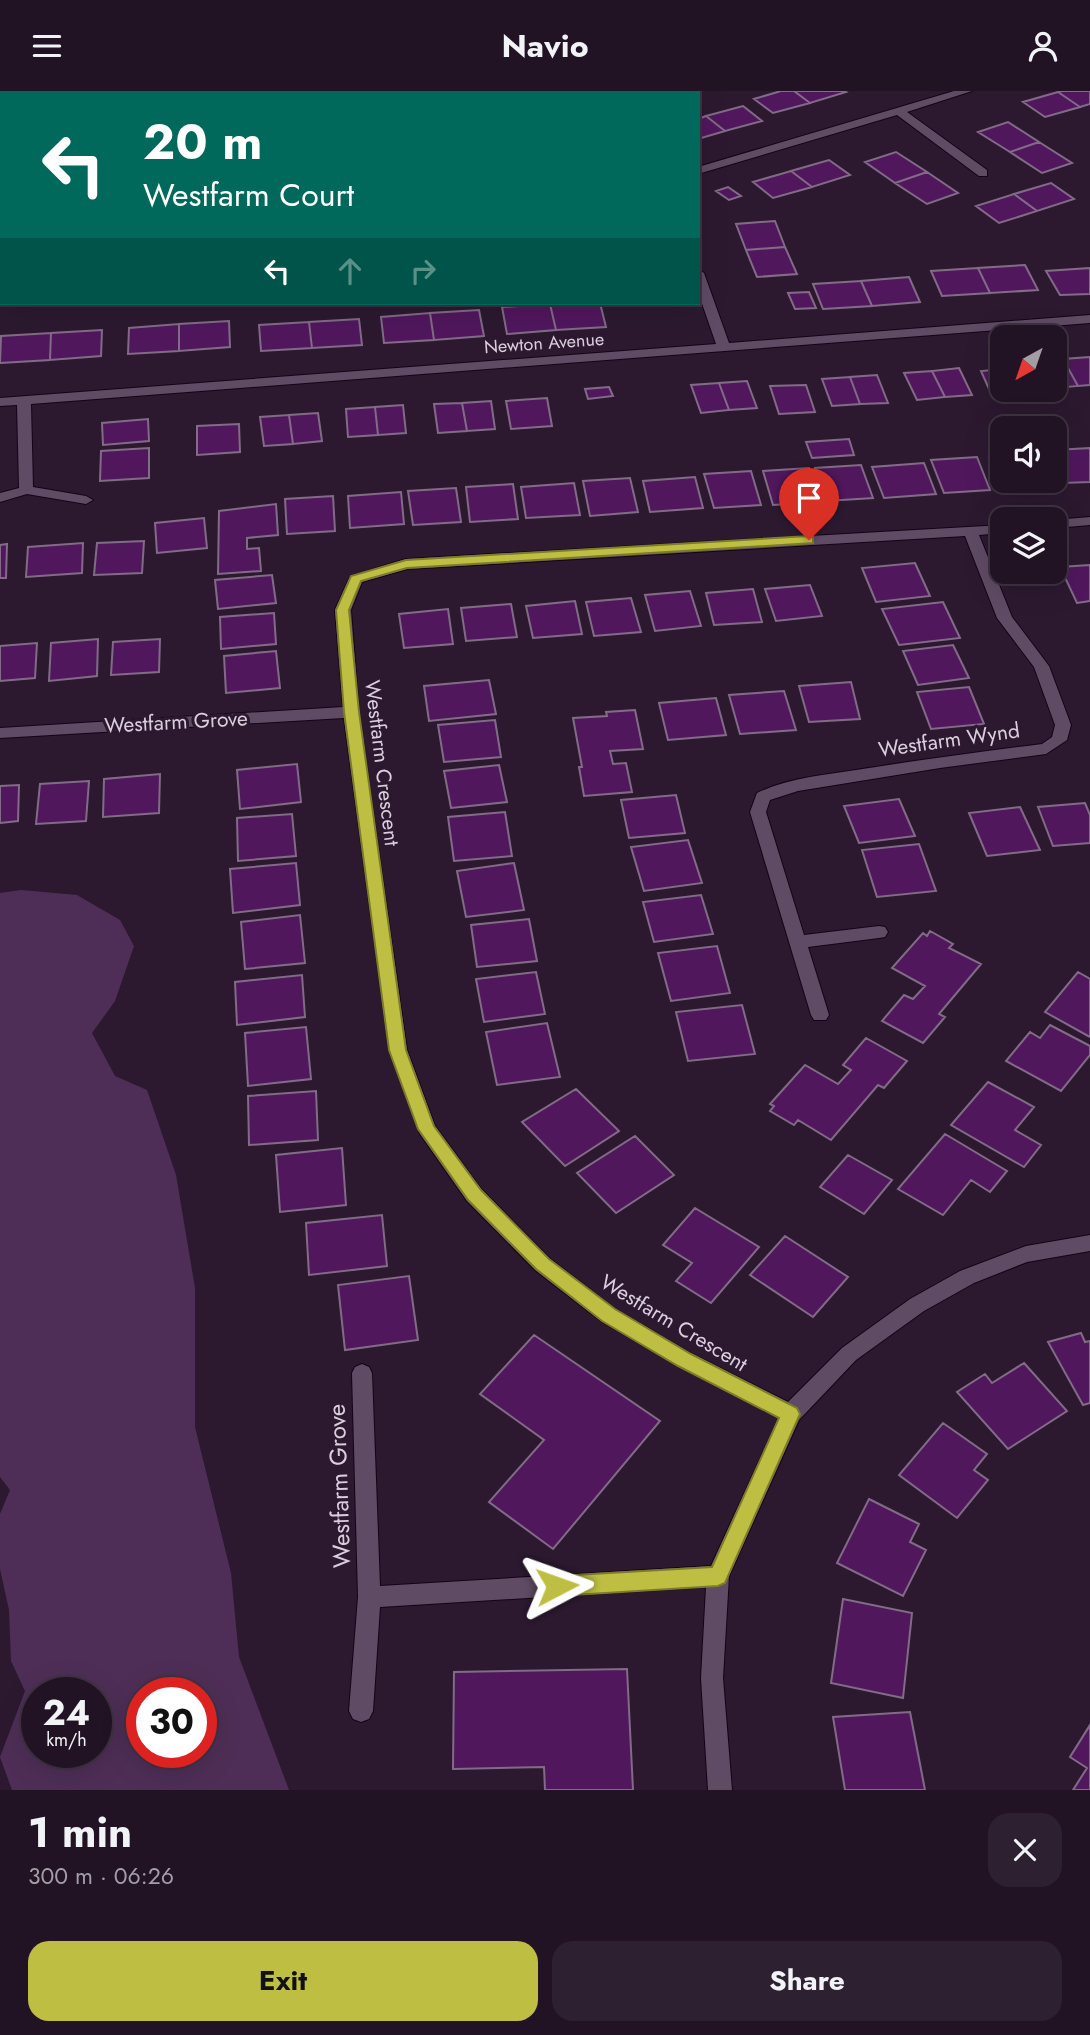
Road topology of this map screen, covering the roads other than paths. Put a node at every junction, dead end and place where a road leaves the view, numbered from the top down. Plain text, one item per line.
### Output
1 (966, 91) edge
2 (898, 111) junction
3 (700, 170) edge
4 (983, 173) dead end
5 (700, 279) edge
6 (1090, 319) edge
7 (724, 347) junction
8 (24, 401) junction
9 (0, 402) edge
10 (26, 490) junction
11 (0, 498) edge
12 (86, 500) dead end
13 (1090, 521) edge
14 (1067, 523) edge
15 (990, 529) edge
16 (970, 530) junction
17 (351, 712) junction
18 (0, 733) edge
19 (879, 932) dead end
20 (797, 941) junction
21 (820, 1015) dead end
22 (1090, 1243) edge
23 (362, 1373) dead end
24 (791, 1414) junction
25 (718, 1576) junction
26 (369, 1597) junction
27 (362, 1711) dead end
28 (720, 1790) edge

1 - 2 street
2 - 3 street
2 - 4 street
5 - 7 street
6 - 7 street, Newton Avenue
7 - 8 street, Newton Avenue
8 - 9 street, Newton Avenue
8 - 10 street
10 - 11 street
10 - 12 street
13 - 14 street
15 - 16 street, Westfarm Crescent
16 - 17 street, Westfarm Crescent
16 - 20 street, Westfarm Wynd
17 - 18 street, Westfarm Grove
17 - 24 street, Westfarm Crescent
19 - 20 street
20 - 21 street, Westfarm Wynd
22 - 24 street
23 - 26 street, Westfarm Grove
24 - 25 street
25 - 26 street
25 - 28 street
26 - 27 street, Westfarm Grove

